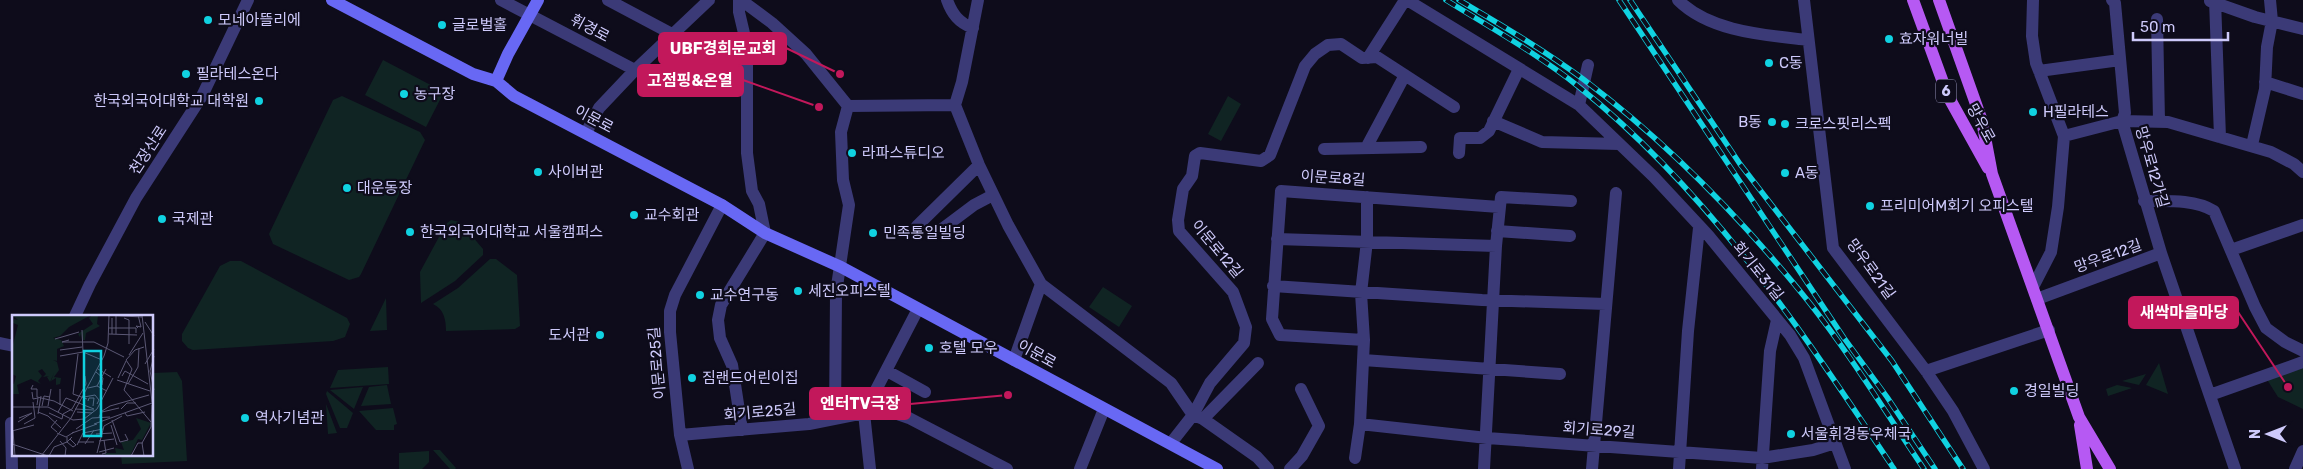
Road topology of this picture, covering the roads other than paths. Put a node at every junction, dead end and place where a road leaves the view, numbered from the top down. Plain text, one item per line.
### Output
1 (248, 0) edge
2 (332, 0) edge
3 (501, 0) edge
4 (538, 0) edge
5 (608, 0) edge
6 (709, 0) edge
7 (740, 0) edge
8 (947, 0) edge
9 (978, 0) edge
10 (1406, 0) edge
11 (1678, 0) edge
12 (1804, 0) edge
13 (1913, 0) edge
14 (1939, 0) edge
15 (2032, 0) edge
16 (2112, 0) edge
17 (2270, 0) edge
18 (2213, 1) edge
19 (530, 15) junction
20 (2157, 19) dead end
21 (2272, 21) junction
22 (973, 28) junction
23 (2303, 29) edge
24 (672, 34) junction
25 (1808, 40) junction
26 (1368, 58) junction
27 (2120, 60) junction
28 (1588, 65) dead end
29 (1519, 69) junction
30 (635, 70) junction
31 (2039, 71) junction
32 (1405, 76) junction
33 (496, 81) junction
34 (2265, 82) junction
35 (2303, 94) edge
36 (955, 105) junction
37 (1579, 105) junction
38 (848, 106) junction
39 (1454, 107) dead end
40 (1493, 121) junction
41 (2122, 121) junction
42 (2159, 121) junction
43 (586, 133) junction
44 (2064, 136) junction
45 (2220, 137) junction
46 (1619, 144) junction
47 (2252, 146) junction
48 (1421, 147) dead end
49 (1366, 148) junction
50 (1324, 149) dead end
51 (1459, 153) dead end
52 (979, 165) junction
53 (2303, 172) edge
54 (1992, 174) junction
55 (1616, 193) dead end
56 (993, 195) junction
57 (1367, 197) junction
58 (1571, 201) dead end
59 (2144, 201) junction
60 (722, 205) junction
61 (1499, 206) junction
62 (2303, 225) edge
63 (917, 226) dead end
64 (1699, 228) junction
65 (942, 229) dead end
66 (1497, 231) junction
67 (765, 233) junction
68 (1570, 236) dead end
69 (1277, 239) junction
70 (1367, 241) junction
71 (1496, 246) junction
72 (2231, 250) junction
73 (2161, 254) junction
74 (841, 267) junction
75 (1041, 284) junction
76 (1273, 286) junction
77 (1361, 293) junction
78 (2035, 293) junction
79 (1493, 300) junction
80 (1606, 304) junction
81 (918, 309) junction
82 (75, 315) edge
83 (1777, 320) junction
84 (2049, 330) junction
85 (1364, 340) junction
86 (2303, 351) edge
87 (1014, 360) junction
88 (1363, 360) junction
89 (2303, 362) edge
90 (1258, 363) dead end
91 (887, 370) junction
92 (1490, 370) junction
93 (1926, 371) junction
94 (1560, 374) dead end
95 (1301, 389) dead end
96 (925, 392) dead end
97 (2210, 395) junction
98 (1104, 409) junction
99 (864, 413) junction
100 (1198, 417) junction
101 (2079, 417) junction
102 (834, 419) junction
103 (8, 423) edge
104 (1360, 424) junction
105 (742, 430) junction
106 (680, 435) junction
107 (1487, 438) junction
108 (1171, 443) junction
109 (1834, 443) junction
110 (1594, 446) junction
111 (2303, 451) edge
112 (1680, 452) junction
113 (42, 456) edge
114 (1355, 458) dead end
115 (1762, 464) edge
116 (12, 469) edge
117 (42, 469) edge
118 (688, 469) edge
119 (870, 469) edge
120 (1007, 469) edge
121 (1080, 469) edge
122 (1217, 469) edge
123 (1268, 469) edge
124 (1290, 469) edge
125 (1484, 469) edge
126 (1592, 469) edge
127 (1679, 469) edge
128 (1845, 469) edge
129 (1984, 469) edge
130 (2087, 469) edge
131 (2110, 469) edge
132 (2235, 469) edge
133 (2295, 469) edge

1 - 82 street, 천장산로
2 - 33 main road, 이문로
3 - 19 street, 휘경로
4 - 19 main road
5 - 24 street
6 - 24 street
7 - 38 street
7 - 67 street
8 - 22 street
9 - 22 street
10 - 26 street
10 - 29 street, 회기로31길
11 - 25 street
12 - 25 street, 망우로21길
13 - 54 main road, 망우로 / 6
14 - 54 main road, 망우로 / 6
15 - 31 street
16 - 27 street, 망우로12가길
17 - 21 street
18 - 21 street
18 - 45 street
19 - 30 street, 휘경로
19 - 33 main road
20 - 42 street
21 - 23 street
21 - 34 street
22 - 36 street
24 - 30 street
25 - 93 street, 망우로21길
26 - 32 street, 이문로12길
26 - 100 street, 이문로12길
27 - 31 street
27 - 41 street, 망우로12가길
28 - 37 street
29 - 37 street, 회기로31길
29 - 40 street
30 - 43 street
31 - 44 street
32 - 39 street, 이문로12길
32 - 49 street
33 - 43 main road, 이문로
34 - 35 street
34 - 47 street
36 - 38 street
36 - 52 street
37 - 46 street, 회기로31길
38 - 74 street
40 - 46 street
40 - 51 street
41 - 42 street
41 - 44 street
41 - 59 street, 망우로12가길
42 - 45 street
43 - 60 main road, 이문로
44 - 78 street
45 - 47 street
46 - 64 street, 회기로31길
47 - 53 street
48 - 49 street
49 - 50 street
52 - 56 street
52 - 63 street
54 - 78 main road, 망우로 / 6
55 - 80 street
56 - 65 street
56 - 75 street
57 - 61 street, 이문로8길
57 - 69 street, 이문로8길
57 - 70 street
58 - 61 street, 이문로8길
59 - 72 street
59 - 73 street, 망우로12가길
60 - 67 main road, 이문로
60 - 106 street, 이문로25길
61 - 66 street
62 - 72 street
64 - 83 street, 회기로31길
64 - 112 street
66 - 68 street
66 - 71 street
67 - 74 main road, 이문로
67 - 105 street
69 - 70 street
69 - 76 street, 이문로8길
70 - 71 street
70 - 77 street
71 - 79 street
72 - 86 street
73 - 78 street, 망우로12길
73 - 97 street, 망우로12길
74 - 81 main road, 이문로
74 - 102 street
75 - 87 street
75 - 100 street
76 - 77 street
76 - 85 street, 이문로8길
77 - 79 street
77 - 85 street
78 - 84 main road, 망우로 / 6
79 - 80 street
79 - 92 street
80 - 110 street
81 - 87 main road, 이문로
81 - 91 street
83 - 109 street, 회기로31길
83 - 115 street
84 - 93 street
84 - 101 main road, 망우로 / 6
85 - 88 street
87 - 98 main road, 이문로
88 - 92 street
88 - 104 street
89 - 97 street
90 - 100 street, 이문로12길
91 - 96 street
91 - 99 street
92 - 94 street
92 - 107 street
93 - 129 street, 망우로21길
95 - 124 street
97 - 132 street, 망우로12길
98 - 108 main road, 이문로
98 - 121 street
99 - 102 street, 회기로25길
99 - 119 street
99 - 120 street, 회기로25길
100 - 108 street, 이문로12길
100 - 123 street
101 - 130 main road, 망우로 / 6
101 - 131 main road, 망우로 / 6
102 - 105 street, 회기로25길
103 - 116 street
104 - 107 street, 회기로29길
104 - 114 street
105 - 106 street, 회기로25길
106 - 118 street, 이문로25길
107 - 110 street, 회기로29길
107 - 125 street
108 - 122 main road, 이문로
109 - 115 street, 회기로29길
109 - 128 street, 회기로31길
110 - 112 street, 회기로29길
110 - 126 street
111 - 133 street
112 - 115 street, 회기로29길
112 - 127 street
113 - 117 street

